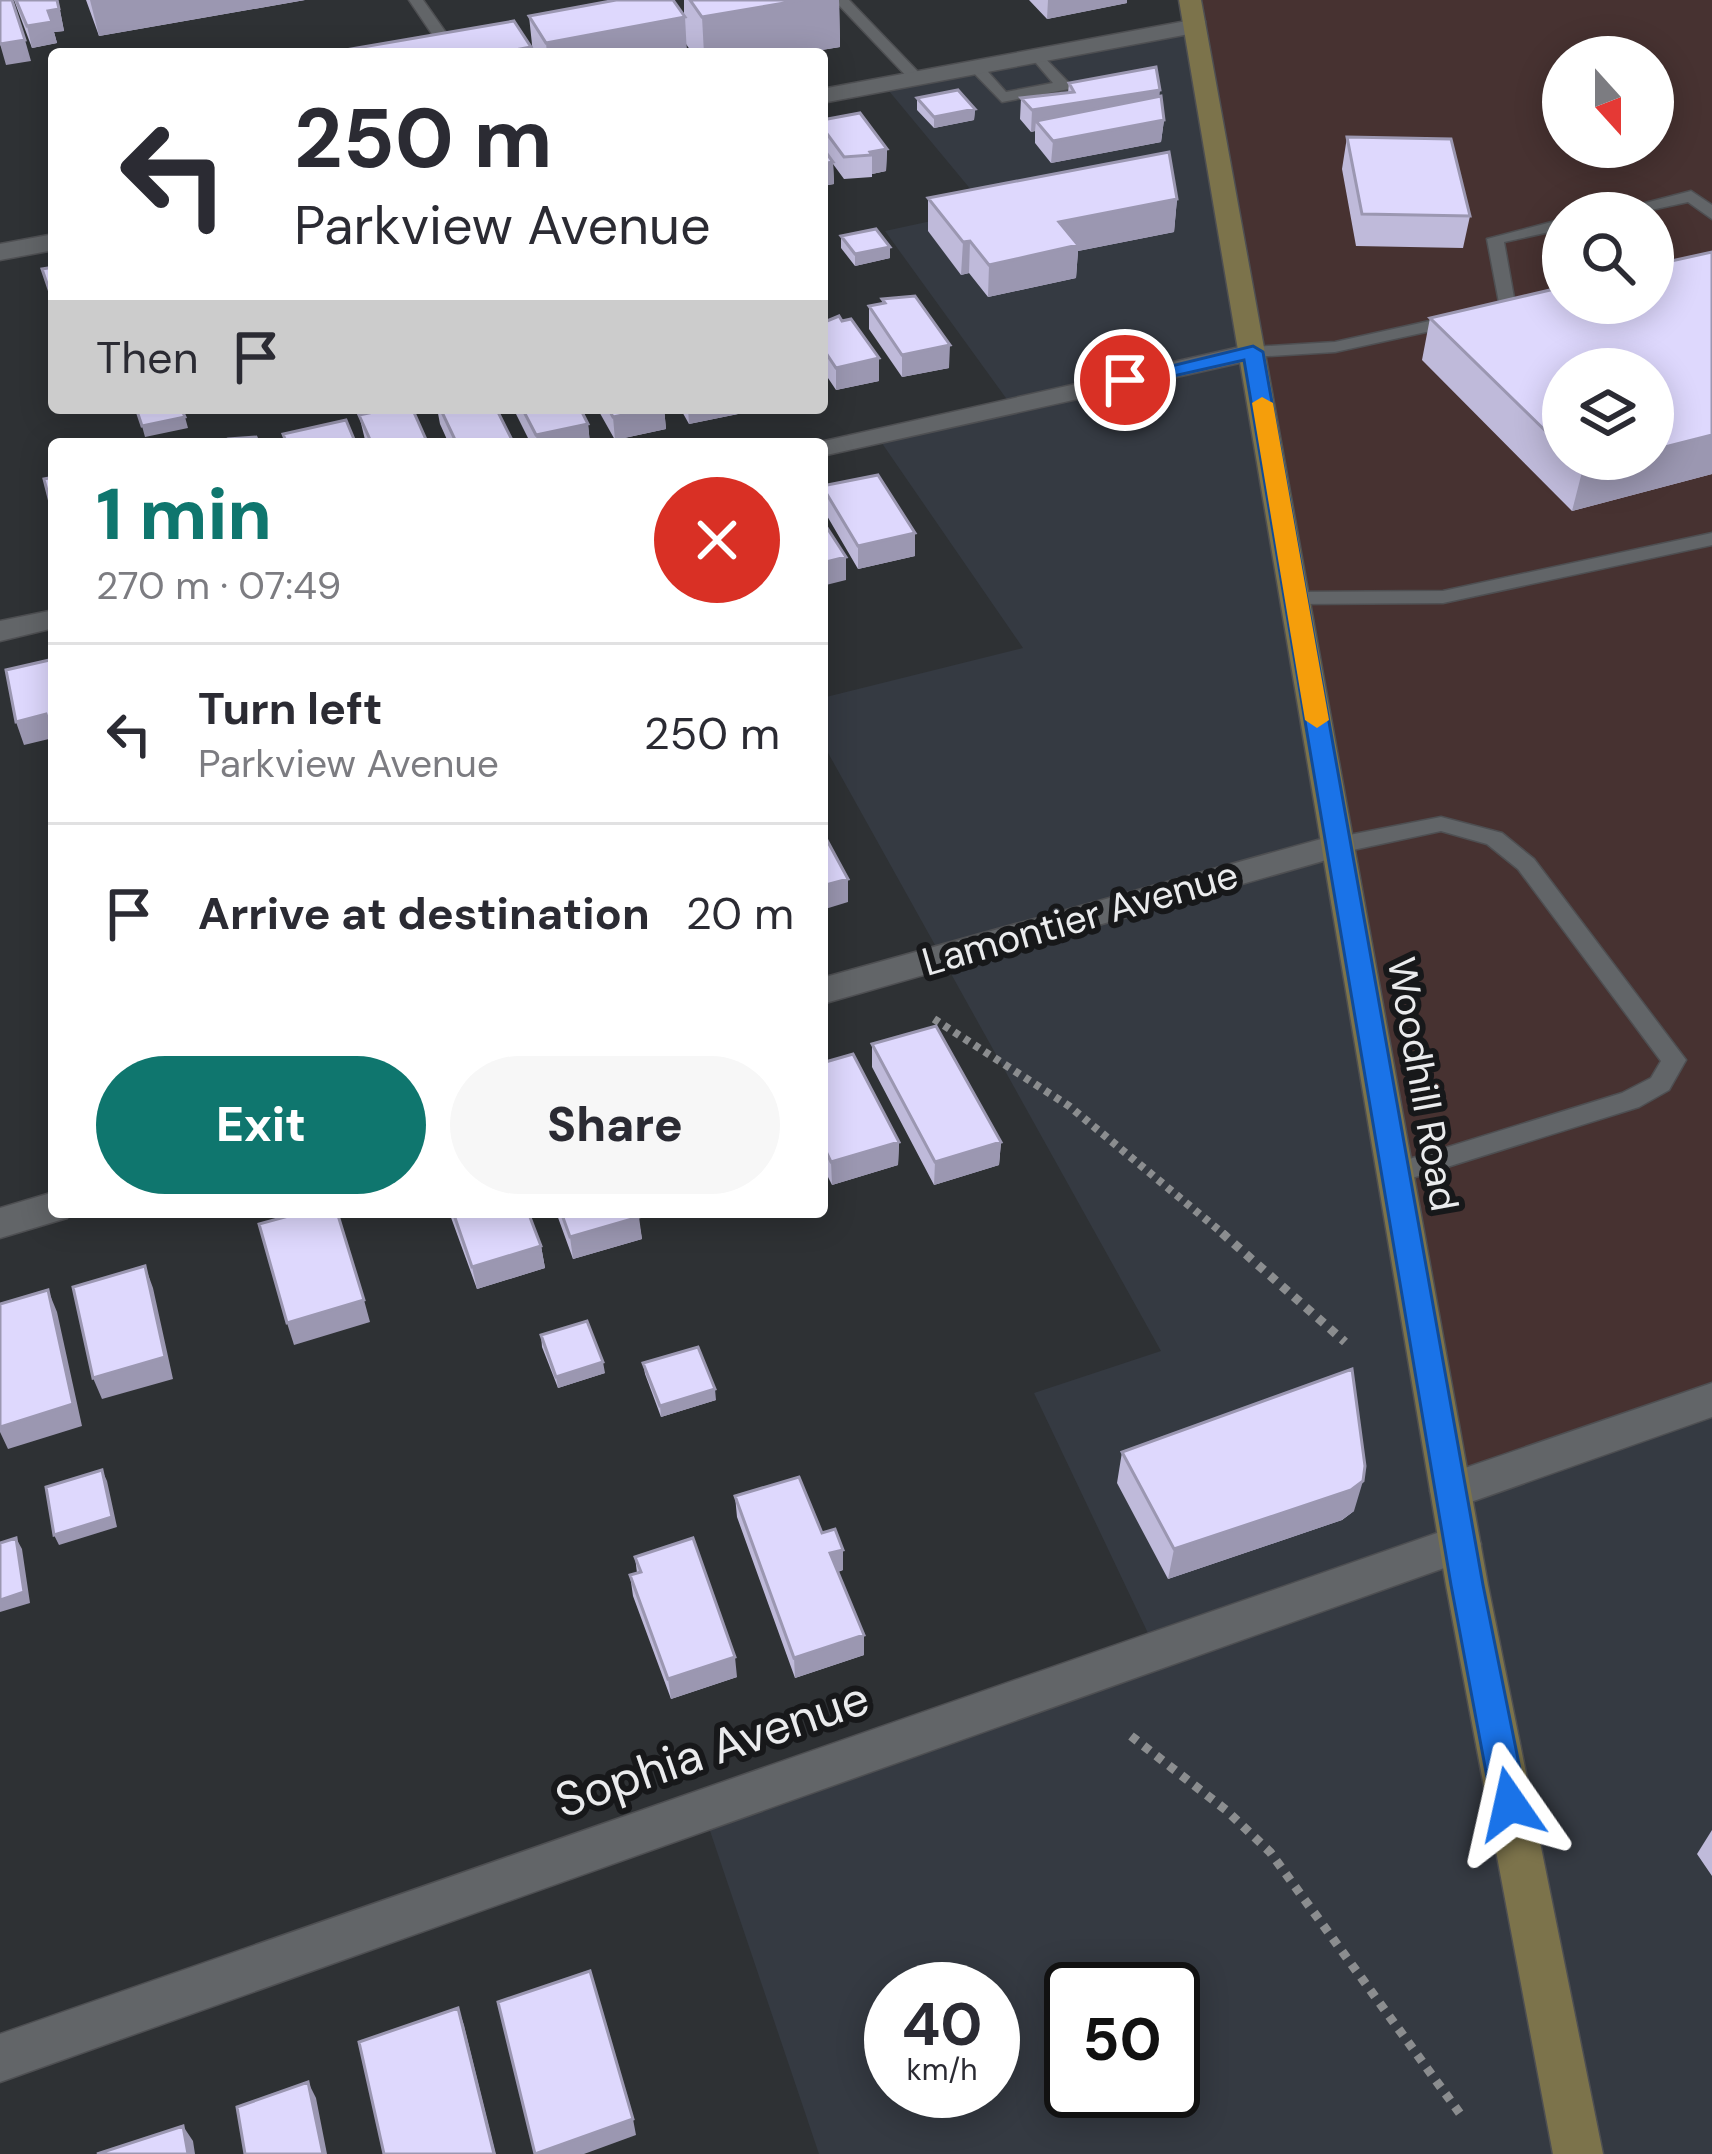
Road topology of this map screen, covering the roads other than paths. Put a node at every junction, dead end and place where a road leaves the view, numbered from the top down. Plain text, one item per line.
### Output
1 (416, 0) edge
2 (841, 0) edge
3 (1193, 13) edge
4 (463, 34) edge
5 (441, 37) junction
6 (422, 40) edge
7 (1038, 56) junction
8 (976, 68) junction
9 (917, 79) junction
10 (1085, 82) edge
11 (1064, 86) junction
12 (828, 95) edge
13 (1674, 200) edge
14 (1712, 214) edge
15 (1542, 229) edge
16 (48, 243) edge
17 (0, 252) edge
18 (1253, 352) junction
19 (828, 447) edge
20 (1712, 538) edge
21 (1296, 598) junction
22 (48, 620) edge
23 (0, 631) edge
24 (1339, 845) junction
25 (828, 989) edge
26 (1396, 1173) junction
27 (48, 1210) edge
28 (0, 1223) edge
29 (1712, 1400) edge
30 (1451, 1491) junction
31 (1460, 1544) junction
32 (0, 2058) edge
33 (1578, 2154) edge

1 - 5 lane
2 - 9 lane
3 - 7 street
3 - 18 main road, Woodhill Road
4 - 5 lane
5 - 6 lane
7 - 8 street
7 - 11 lane
8 - 9 street
8 - 11 lane
9 - 12 street
10 - 11 lane
13 - 14 lane
15 - 18 lane
16 - 17 street
18 - 19 street
18 - 21 main road, Woodhill Road
20 - 21 lane
21 - 24 main road, Woodhill Road
22 - 23 street
24 - 25 street, Lamontier Avenue
24 - 26 main road, Woodhill Road
24 - 26 lane
26 - 30 main road, Woodhill Road
27 - 28 street
29 - 30 street
30 - 31 main road, Woodhill Road
31 - 32 street, Sophia Avenue
31 - 33 main road, Woodhill Road

